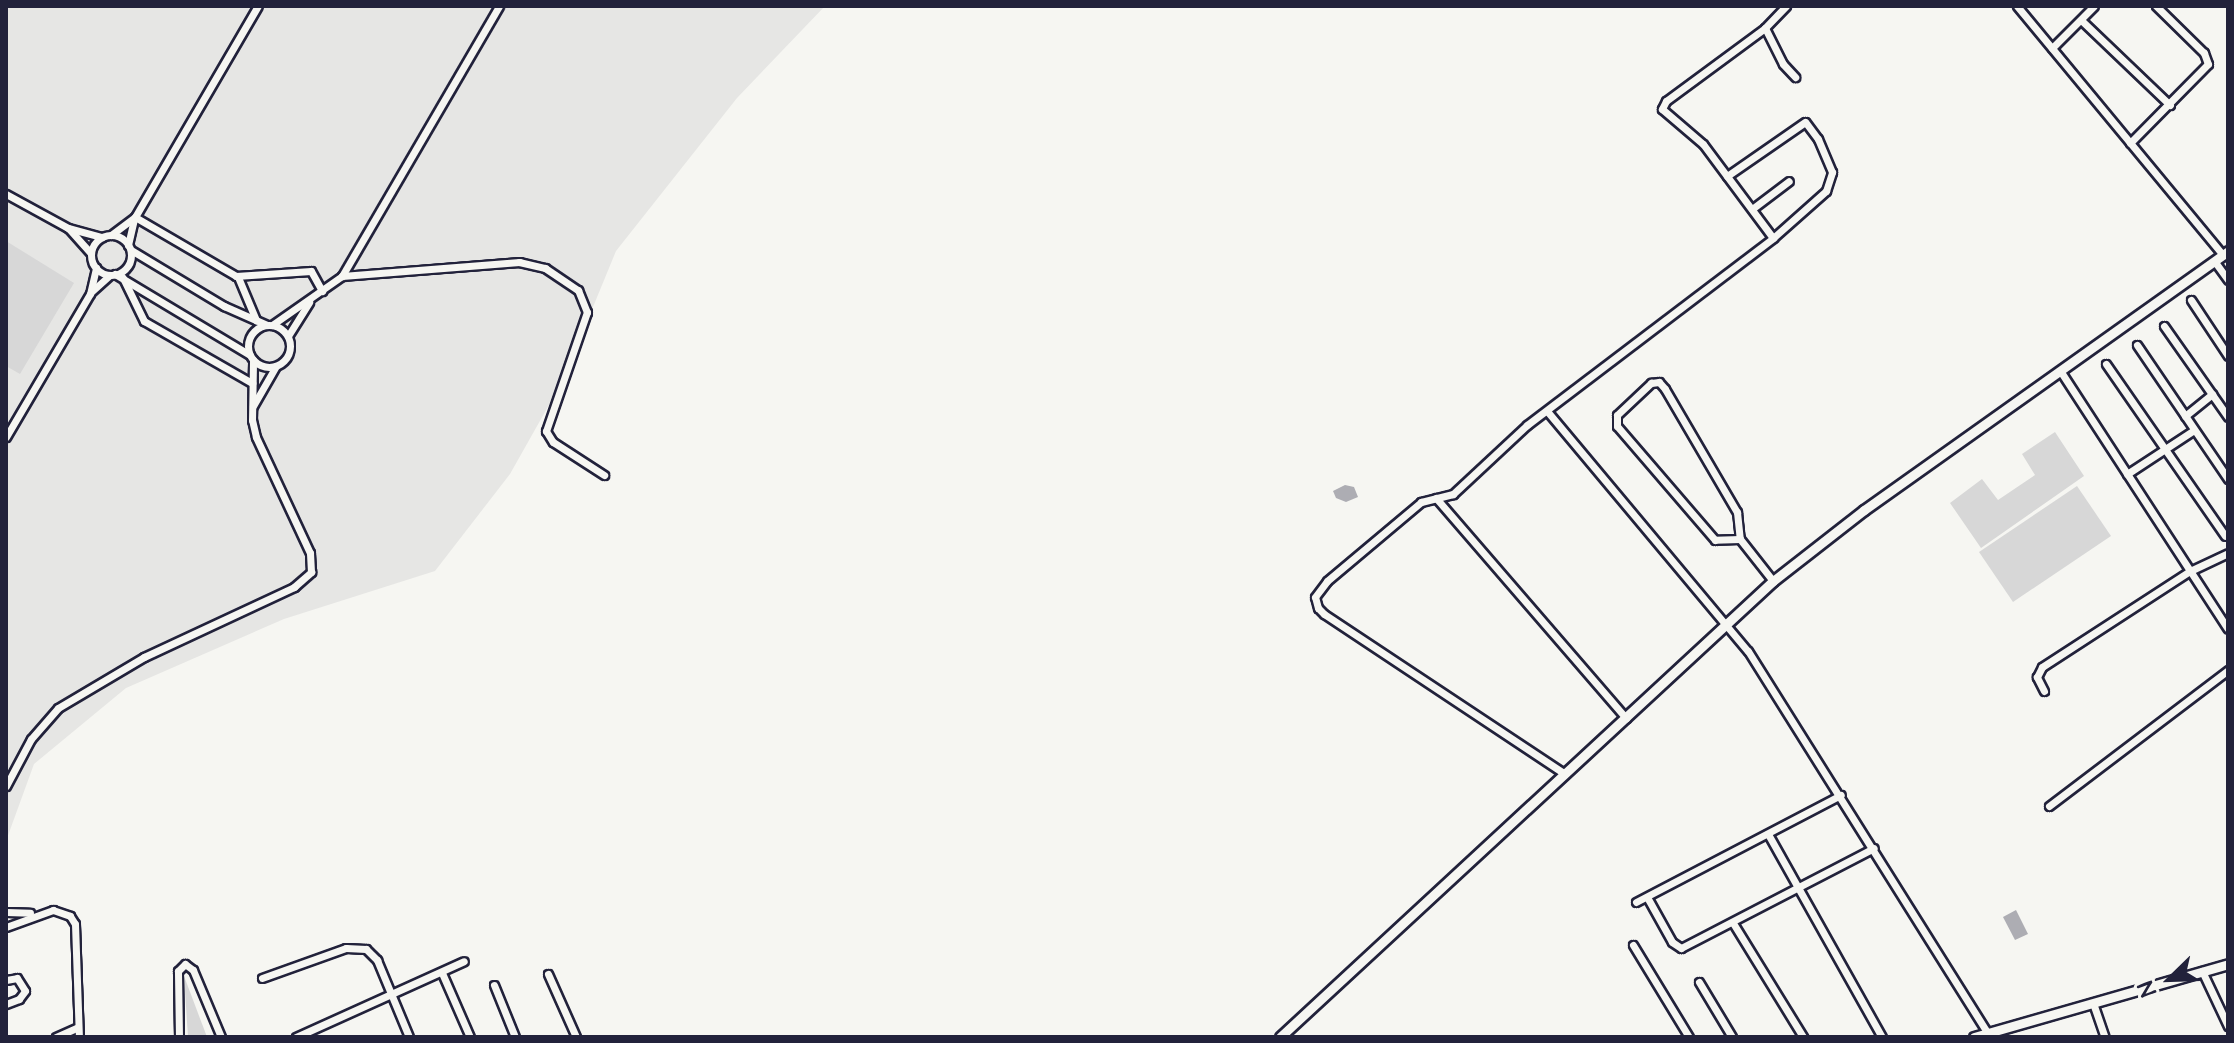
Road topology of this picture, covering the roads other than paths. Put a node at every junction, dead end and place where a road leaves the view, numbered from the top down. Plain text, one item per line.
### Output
1 (258, 6) edge
2 (499, 6) edge
3 (1786, 6) edge
4 (2017, 6) edge
5 (2094, 6) edge
6 (2156, 6) edge
7 (2081, 20) junction
8 (1765, 28) junction
9 (2052, 48) junction
10 (1795, 77) dead end
11 (2170, 105) junction
12 (2130, 143) junction
13 (1727, 176) junction
14 (1789, 181) dead end
15 (6, 194) edge
16 (1752, 209) junction
17 (135, 218) junction
18 (68, 228) junction
19 (111, 235) junction
20 (102, 237) junction
21 (1773, 238) junction
22 (130, 248) junction
23 (91, 254) junction
24 (2222, 256) edge
25 (96, 268) junction
26 (116, 276) junction
27 (342, 276) junction
28 (238, 277) junction
29 (2228, 280) edge
30 (322, 291) junction
31 (90, 294) junction
32 (310, 300) junction
33 (2191, 300) dead end
34 (256, 320) junction
35 (269, 325) junction
36 (2164, 326) dead end
37 (288, 336) junction
38 (2137, 345) dead end
39 (2228, 356) edge
40 (252, 357) junction
41 (2106, 364) dead end
42 (276, 366) junction
43 (2061, 372) junction
44 (252, 383) junction
45 (2212, 394) junction
46 (252, 408) junction
47 (1547, 411) junction
48 (2227, 414) edge
49 (2185, 416) junction
50 (2194, 430) junction
51 (6, 437) edge
52 (2165, 450) junction
53 (2127, 474) junction
54 (604, 475) dead end
55 (2228, 479) edge
56 (1436, 498) junction
57 (2225, 536) dead end
58 (1740, 539) junction
59 (2228, 553) edge
60 (2190, 571) junction
61 (1773, 581) junction
62 (1727, 624) junction
63 (2228, 629) edge
64 (2228, 670) edge
65 (2044, 691) dead end
66 (1626, 718) junction
67 (1565, 774) junction
68 (6, 786) edge
69 (1841, 795) junction
70 (2049, 806) dead end
71 (1768, 834) junction
72 (1874, 848) junction
73 (1799, 888) junction
74 (1647, 897) junction
75 (1636, 902) dead end
76 (6, 912) edge
77 (40, 912) junction
78 (1733, 923) junction
79 (6, 927) edge
80 (1633, 945) dead end
81 (464, 961) dead end
82 (2228, 964) edge
83 (2202, 971) junction
84 (442, 973) junction
85 (548, 974) dead end
86 (262, 978) dead end
87 (6, 980) edge
88 (1699, 982) dead end
89 (494, 985) dead end
90 (392, 994) junction
91 (2093, 1003) junction
92 (6, 1004) edge
93 (2228, 1026) edge
94 (78, 1027) junction
95 (1990, 1035) edge
96 (56, 1037) edge
97 (79, 1037) edge
98 (179, 1037) edge
99 (221, 1037) edge
100 (296, 1037) edge
101 (409, 1037) edge
102 (470, 1037) edge
103 (515, 1037) edge
104 (576, 1037) edge
105 (1280, 1037) edge
106 (1689, 1037) edge
107 (1732, 1037) edge
108 (1803, 1037) edge
109 (1882, 1037) edge
110 (1974, 1037) edge
111 (2105, 1037) edge

1 - 17 street
2 - 27 street
3 - 8 street
4 - 9 street
5 - 7 street
6 - 11 street
7 - 9 street
7 - 11 street
8 - 10 street
8 - 13 street
9 - 12 street
11 - 12 street
12 - 24 street
13 - 16 street
13 - 21 street
14 - 16 street
15 - 18 street
16 - 21 street
17 - 19 street
17 - 22 street
17 - 28 street
18 - 20 street
18 - 23 street
19 - 20 street
19 - 22 street
20 - 23 street
21 - 47 street
22 - 26 street
22 - 34 street
23 - 25 street
24 - 29 street
24 - 43 street
25 - 26 street
25 - 31 street
26 - 31 street
26 - 40 street
26 - 44 street
27 - 30 street
27 - 54 street
28 - 30 street
28 - 34 street
30 - 32 street
31 - 51 street
32 - 35 street
32 - 37 street
33 - 39 street
34 - 35 street
35 - 37 street
35 - 40 street
36 - 45 street
37 - 42 street
38 - 49 street
40 - 42 street
40 - 44 street
41 - 52 street
42 - 46 street
43 - 53 street
43 - 61 street
44 - 46 street
45 - 48 street
45 - 49 street
46 - 68 street
47 - 56 street
47 - 62 street
49 - 50 street
50 - 52 street
50 - 55 street
52 - 53 street
52 - 57 street
53 - 60 street
56 - 66 street
56 - 67 street
58 - 58 street
58 - 61 street
59 - 60 street
60 - 63 street
60 - 65 street
61 - 62 street
62 - 66 street
62 - 69 street
64 - 70 street
66 - 67 street
67 - 105 street
69 - 71 street
69 - 72 street
71 - 73 street
71 - 74 street
72 - 73 street
72 - 95 street
73 - 78 street
73 - 109 street
74 - 75 street
74 - 78 street
76 - 77 street
77 - 79 street
77 - 94 street
78 - 108 street
80 - 106 street
81 - 84 street
82 - 83 street
83 - 91 street
83 - 93 street
84 - 90 street
84 - 102 street
85 - 104 street
86 - 90 street
87 - 92 street
88 - 107 street
89 - 103 street
90 - 100 street
90 - 101 street
91 - 95 street
91 - 111 street
94 - 96 street
94 - 97 street
95 - 110 street
98 - 99 street

